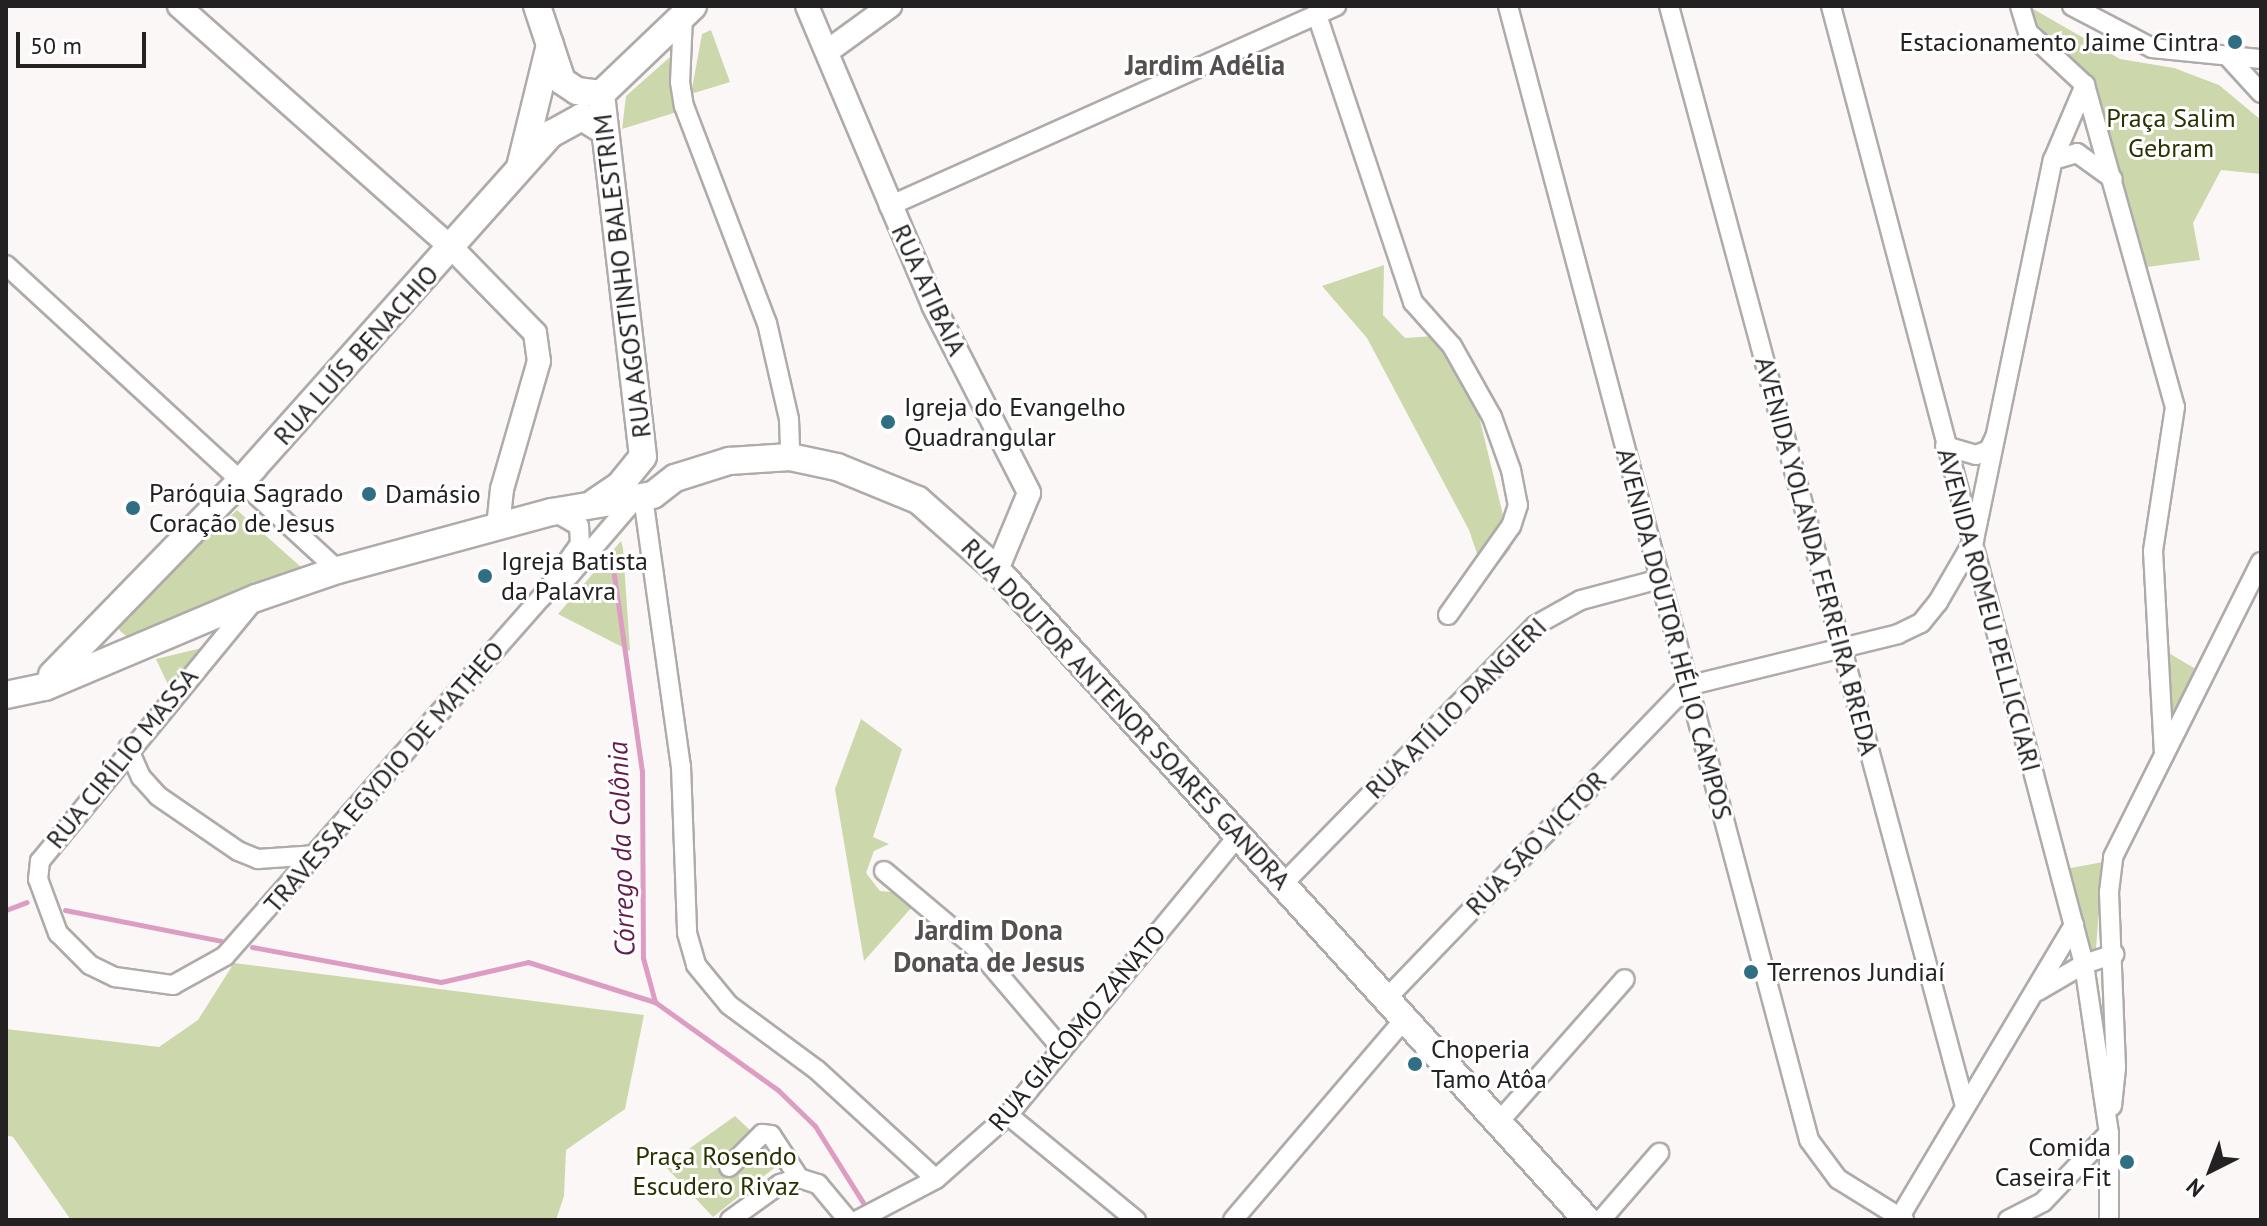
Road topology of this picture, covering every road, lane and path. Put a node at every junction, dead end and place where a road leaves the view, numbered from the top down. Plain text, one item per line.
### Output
1 (179, 6) edge
2 (537, 6) edge
3 (807, 6) edge
4 (890, 6) edge
5 (1336, 6) edge
6 (1508, 6) edge
7 (1669, 6) edge
8 (1831, 6) edge
9 (2020, 6) edge
10 (2072, 6) edge
11 (688, 11) edge
12 (1317, 15) junction
13 (550, 45) junction
14 (828, 51) junction
15 (2230, 59) junction
16 (2261, 59) edge
17 (2085, 85) junction
18 (2261, 93) edge
19 (601, 94) junction
20 (603, 130) junction
21 (2053, 160) junction
22 (519, 171) junction
23 (2113, 179) junction
24 (889, 206) junction
25 (452, 248) junction
26 (6, 265) edge
27 (2000, 428) junction
28 (1945, 446) junction
29 (643, 457) junction
30 (790, 457) junction
31 (675, 478) junction
32 (240, 482) junction
33 (639, 498) junction
34 (595, 502) junction
35 (552, 512) junction
36 (498, 526) junction
37 (1974, 540) junction
38 (2261, 562) edge
39 (338, 570) junction
40 (997, 570) junction
41 (1660, 579) junction
42 (542, 597) junction
43 (256, 598) junction
44 (117, 611) junction
45 (1448, 615) dead end
46 (1842, 647) junction
47 (121, 656) junction
48 (1687, 686) junction
49 (9, 694) edge
50 (128, 748) junction
51 (2164, 755) junction
52 (1237, 837) junction
53 (317, 855) junction
54 (884, 871) dead end
55 (1282, 885) junction
56 (2074, 925) junction
57 (2114, 954) junction
58 (225, 956) joint
59 (2084, 964) junction
60 (1625, 979) dead end
61 (2034, 994) junction
62 (1386, 999) junction
63 (1404, 1020) junction
64 (1062, 1049) junction
65 (1965, 1106) junction
66 (1008, 1115) junction
67 (1497, 1124) junction
68 (2109, 1133) junction
69 (1659, 1153) dead end
70 (729, 1167) dead end
71 (799, 1178) junction
72 (936, 1179) junction
73 (856, 1219) edge
74 (730, 1220) edge
75 (1136, 1220) edge
76 (1233, 1220) edge
77 (1587, 1220) edge
78 (1601, 1220) edge
79 (1900, 1220) edge
80 (2008, 1220) edge
81 (2109, 1220) edge

1 - 25 street
2 - 13 main road
3 - 14 street, RUA ATIBAIA
4 - 14 street
5 - 12 street
6 - 41 street, AVENIDA DOUTOR HÉLIO CAMPOS
7 - 46 street, AVENIDA YOLANDA FERREIRA BREDA
8 - 28 street, AVENIDA ROMEU PELLICCIARI
9 - 17 street
10 - 15 street
11 - 19 main road
11 - 30 street
12 - 24 street
12 - 45 street
13 - 19 main road
13 - 22 main road, RUA LUÍS BENACHIO
14 - 24 street, RUA ATIBAIA
15 - 16 street
15 - 18 street
17 - 21 street
17 - 23 street
19 - 20 main road, RUA AGOSTINHO BALESTRIM
20 - 22 main road, RUA LUÍS BENACHIO
20 - 29 main road, RUA AGOSTINHO BALESTRIM
21 - 23 street
21 - 27 street
22 - 25 main road, RUA LUÍS BENACHIO
23 - 51 street
24 - 40 street, RUA ATIBAIA
25 - 32 main road, RUA LUÍS BENACHIO
25 - 36 street
26 - 32 street
27 - 28 street
27 - 37 street
28 - 37 street, AVENIDA ROMEU PELLICCIARI
29 - 31 main road
29 - 34 main road
30 - 31 main road, RUA DOUTOR ANTENOR SOARES GANDRA
30 - 40 main road, RUA DOUTOR ANTENOR SOARES GANDRA
31 - 33 main road, RUA DOUTOR ANTENOR SOARES GANDRA
32 - 39 street
32 - 44 main road, RUA LUÍS BENACHIO
33 - 34 main road, RUA DOUTOR ANTENOR SOARES GANDRA
33 - 42 street, TRAVESSA EGYDIO DE MATHEO
33 - 72 street
34 - 35 main road, RUA DOUTOR ANTENOR SOARES GANDRA
35 - 36 main road, RUA DOUTOR ANTENOR SOARES GANDRA
35 - 42 street, TRAVESSA EGYDIO DE MATHEO
36 - 39 main road, RUA DOUTOR ANTENOR SOARES GANDRA
37 - 46 street
37 - 56 street, AVENIDA ROMEU PELLICCIARI
38 - 51 street
39 - 43 main road, RUA DOUTOR ANTENOR SOARES GANDRA
40 - 52 main road, RUA DOUTOR ANTENOR SOARES GANDRA
41 - 48 street, AVENIDA DOUTOR HÉLIO CAMPOS
41 - 55 street, RUA ATÍLIO DANGIERI
42 - 53 street, TRAVESSA EGYDIO DE MATHEO
43 - 47 main road, RUA DOUTOR ANTENOR SOARES GANDRA
43 - 50 street, RUA CIRÍLIO MASSA
44 - 47 main road
44 - 49 main road, RUA LUÍS BENACHIO
46 - 48 street
46 - 65 street, AVENIDA YOLANDA FERREIRA BREDA
47 - 49 main road, RUA DOUTOR ANTENOR SOARES GANDRA
48 - 62 street, RUA SÃO VICTOR
48 - 79 street, AVENIDA DOUTOR HÉLIO CAMPOS
50 - 53 street
50 - 58 street, RUA CIRÍLIO MASSA
51 - 57 street
52 - 55 main road, RUA DOUTOR ANTENOR SOARES GANDRA
52 - 64 street, RUA GIACOMO ZANATO
53 - 58 street, TRAVESSA EGYDIO DE MATHEO
54 - 64 street
55 - 62 main road, RUA DOUTOR ANTENOR SOARES GANDRA
56 - 59 street, AVENIDA ROMEU PELLICCIARI
56 - 61 street
57 - 59 street
57 - 68 street
59 - 61 street
59 - 68 street, AVENIDA ROMEU PELLICCIARI
60 - 67 street
61 - 65 street
62 - 63 main road, RUA DOUTOR ANTENOR SOARES GANDRA
63 - 67 main road, RUA DOUTOR ANTENOR SOARES GANDRA
63 - 76 street
64 - 66 street, RUA GIACOMO ZANATO
65 - 79 street
66 - 72 street, RUA GIACOMO ZANATO
66 - 75 street
67 - 77 main road, RUA DOUTOR ANTENOR SOARES GANDRA
68 - 80 street
68 - 81 street, AVENIDA ROMEU PELLICCIARI
69 - 78 street
70 - 71 street
71 - 73 street
71 - 74 street
72 - 73 street, RUA GIACOMO ZANATO

